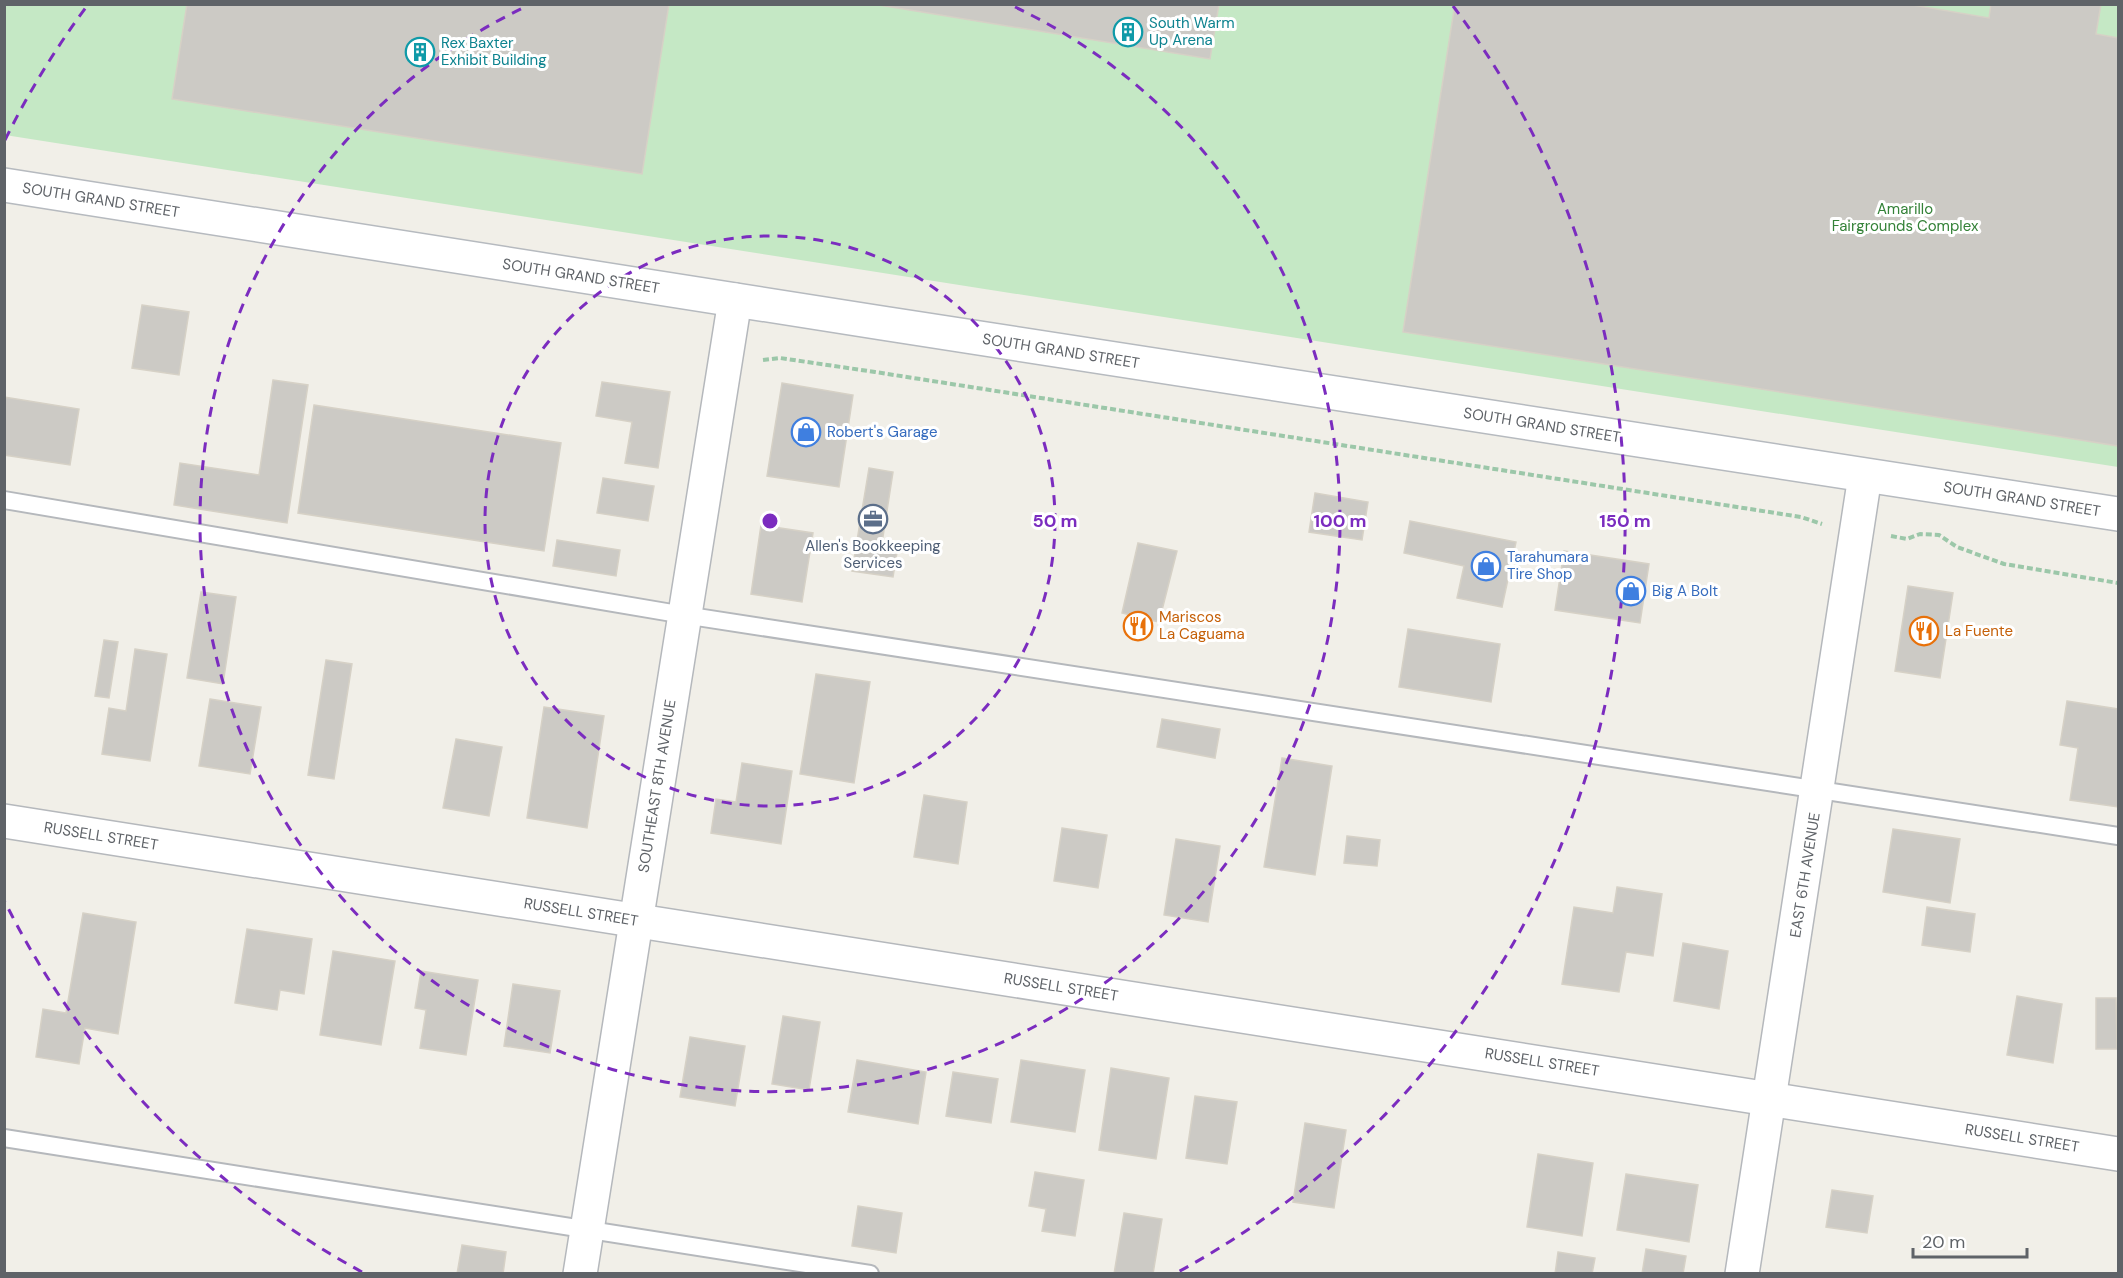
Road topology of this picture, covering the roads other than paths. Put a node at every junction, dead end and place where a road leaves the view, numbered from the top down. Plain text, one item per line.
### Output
1 (4, 185) edge
2 (735, 300) junction
3 (1866, 476) junction
4 (4, 500) edge
5 (2118, 514) edge
6 (684, 615) junction
7 (1818, 789) junction
8 (4, 820) edge
9 (2118, 836) edge
10 (635, 921) junction
11 (1770, 1098) junction
12 (4, 1138) edge
13 (2118, 1154) edge
14 (587, 1229) junction
15 (580, 1274) edge
16 (870, 1274) edge
17 (1742, 1274) edge

1 - 2 street, SOUTH GRAND STREET
2 - 3 street, SOUTH GRAND STREET
2 - 6 street, SOUTHEAST 8TH AVENUE
3 - 5 street, SOUTH GRAND STREET
3 - 7 street, EAST 6TH AVENUE
4 - 6 lane
6 - 7 lane
6 - 10 street, SOUTHEAST 8TH AVENUE
7 - 9 lane
7 - 11 street, EAST 6TH AVENUE
8 - 10 street, RUSSELL STREET
10 - 11 street, RUSSELL STREET
10 - 14 street, SOUTHEAST 8TH AVENUE
11 - 13 street, RUSSELL STREET
11 - 17 street, EAST 6TH AVENUE
12 - 14 lane
14 - 15 street, SOUTHEAST 8TH AVENUE
14 - 16 lane

